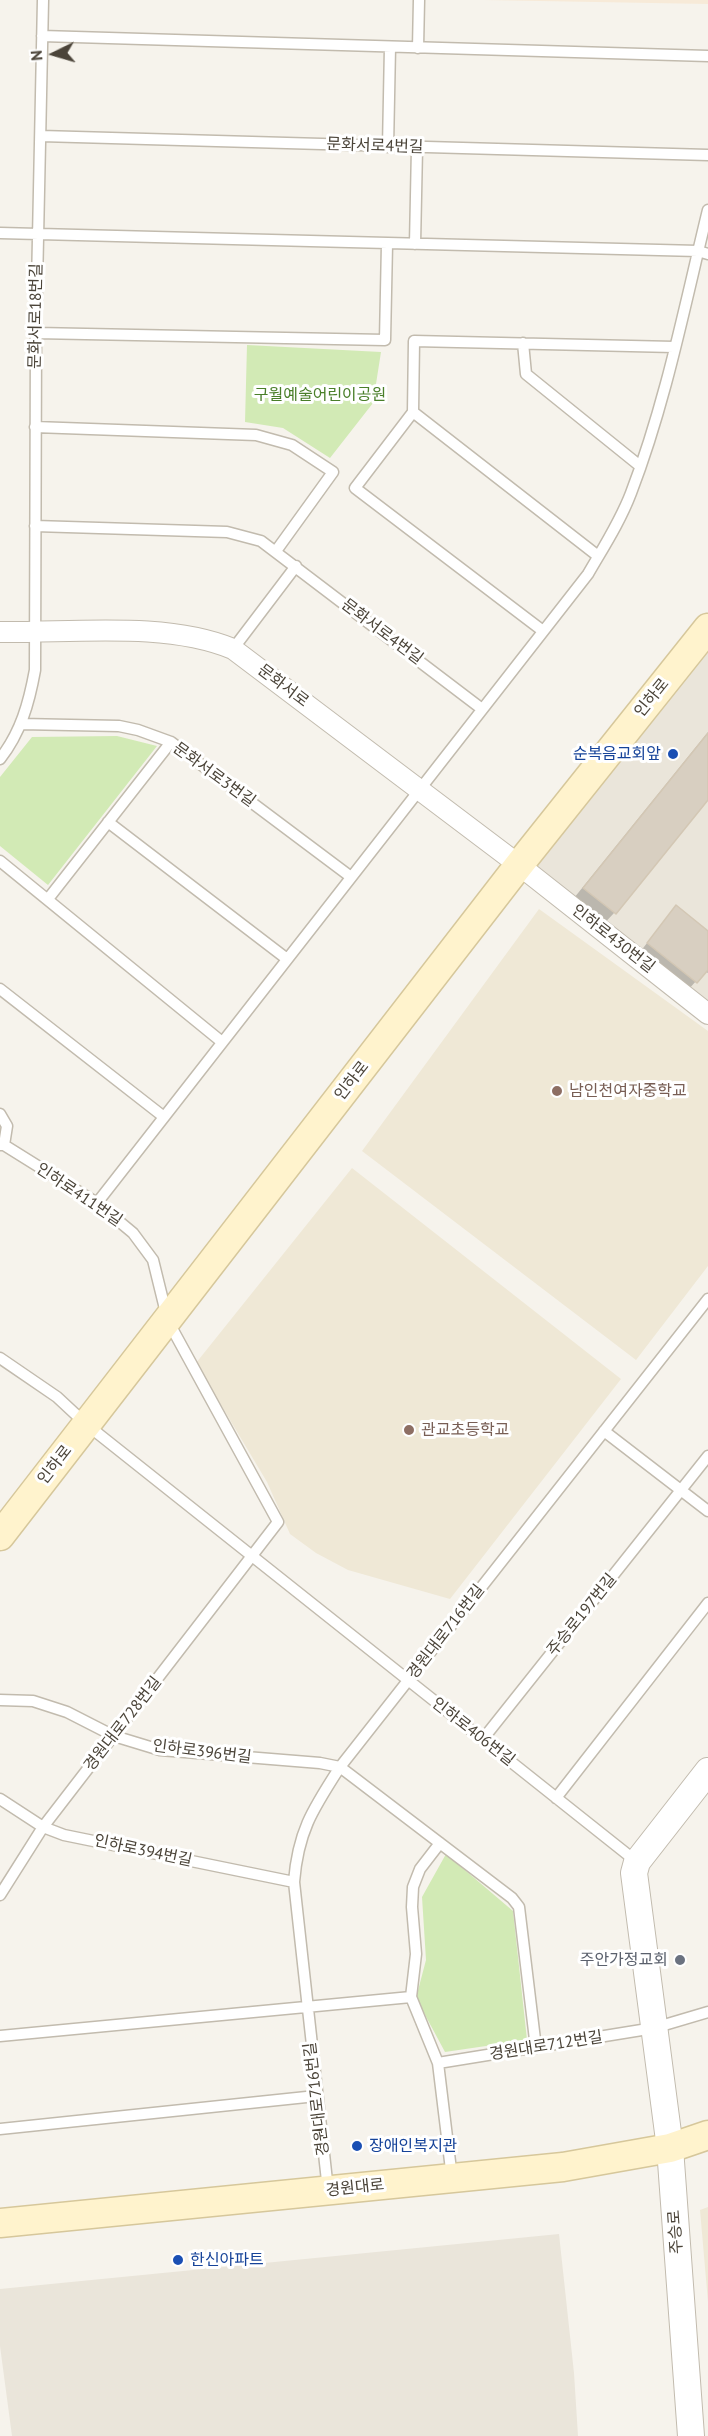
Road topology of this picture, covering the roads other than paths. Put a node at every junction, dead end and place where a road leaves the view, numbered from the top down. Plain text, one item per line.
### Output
1 (43, 0) edge
2 (419, 0) edge
3 (42, 36) junction
4 (390, 47) junction
5 (418, 48) junction
6 (708, 56) edge
7 (41, 136) junction
8 (388, 147) junction
9 (417, 148) junction
10 (708, 155) edge
11 (708, 210) edge
12 (0, 233) edge
13 (38, 233) junction
14 (387, 244) junction
15 (415, 244) junction
16 (703, 252) edge
17 (36, 333) junction
18 (523, 344) junction
19 (674, 347) junction
20 (412, 412) junction
21 (35, 427) junction
22 (640, 465) junction
23 (36, 526) junction
24 (276, 551) junction
25 (598, 556) junction
26 (296, 566) junction
27 (708, 628) edge
28 (543, 631) junction
29 (0, 632) edge
30 (36, 632) junction
31 (232, 649) junction
32 (483, 709) junction
33 (21, 724) junction
34 (171, 742) junction
35 (0, 759) edge
36 (419, 790) junction
37 (108, 822) junction
38 (0, 861) edge
39 (519, 865) junction
40 (351, 877) junction
41 (48, 900) junction
42 (287, 959) junction
43 (0, 989) edge
44 (708, 1012) edge
45 (222, 1042) junction
46 (0, 1113) edge
47 (164, 1118) junction
48 (2, 1145) edge
49 (97, 1203) junction
50 (708, 1299) edge
51 (168, 1321) junction
52 (0, 1358) edge
53 (86, 1424) junction
54 (604, 1431) junction
55 (708, 1456) edge
56 (681, 1490) junction
57 (708, 1511) edge
58 (0, 1536) edge
59 (252, 1556) junction
60 (708, 1604) edge
61 (408, 1680) junction
62 (0, 1700) edge
63 (114, 1736) junction
64 (483, 1739) junction
65 (340, 1767) junction
66 (708, 1771) edge
67 (556, 1798) junction
68 (0, 1799) edge
69 (44, 1827) junction
70 (440, 1843) junction
71 (637, 1862) junction
72 (294, 1882) junction
73 (0, 1895) edge
74 (411, 1997) junction
75 (306, 2007) junction
76 (708, 2012) edge
77 (654, 2028) junction
78 (0, 2036) edge
79 (536, 2048) junction
80 (438, 2063) junction
81 (316, 2096) junction
82 (0, 2128) edge
83 (708, 2135) edge
84 (670, 2148) junction
85 (452, 2179) junction
86 (328, 2191) junction
87 (0, 2223) edge
88 (691, 2436) edge

1 - 3 lane, 문화서로18번길
2 - 5 lane
3 - 4 lane
3 - 7 lane, 문화서로18번길
4 - 5 lane
4 - 8 lane
5 - 6 lane
7 - 8 lane, 문화서로4번길
7 - 13 lane, 문화서로18번길
8 - 9 lane, 문화서로4번길
9 - 10 lane, 문화서로4번길
9 - 15 lane
11 - 16 lane
12 - 13 lane
13 - 14 lane
13 - 17 lane, 문화서로18번길
14 - 15 lane
14 - 17 lane
15 - 16 lane
16 - 19 lane
17 - 21 lane, 문화서로18번길
18 - 19 lane
18 - 20 lane
18 - 22 lane
19 - 22 lane
20 - 25 lane
20 - 28 lane
21 - 23 lane, 문화서로18번길
21 - 24 lane
22 - 25 lane
23 - 24 lane, 문화서로4번길
23 - 30 lane, 문화서로18번길
24 - 26 lane, 문화서로4번길
25 - 28 lane
26 - 31 lane
26 - 32 lane, 문화서로4번길
27 - 39 main road, 인하로
28 - 32 lane
29 - 30 street, 문화서로
30 - 31 street, 문화서로
30 - 33 lane, 문화서로18번길
31 - 36 street, 문화서로
32 - 36 lane
33 - 34 lane, 문화서로3번길
33 - 35 lane, 문화서로18번길
34 - 37 lane
34 - 40 lane, 문화서로3번길
36 - 39 street, 문화서로
36 - 40 lane
37 - 41 lane
37 - 42 lane
38 - 41 lane
39 - 44 street, 인하로430번길
39 - 51 main road, 인하로
40 - 42 lane
41 - 45 lane
42 - 45 lane
43 - 47 lane
45 - 47 lane
46 - 48 lane, 인하로411번길
47 - 49 lane
48 - 49 lane, 인하로411번길
49 - 51 lane, 인하로411번길
50 - 54 lane, 경원대로716번길
51 - 53 main road, 인하로
51 - 59 lane
52 - 53 lane, 인하로406번길
53 - 58 main road, 인하로
53 - 59 lane, 인하로406번길
54 - 56 lane
54 - 61 lane, 경원대로716번길
55 - 56 lane, 주승로197번길
56 - 57 lane
56 - 64 lane, 주승로197번길
59 - 61 lane, 인하로406번길
59 - 63 lane, 경원대로728번길
60 - 67 lane
61 - 64 lane, 인하로406번길
61 - 65 lane, 경원대로716번길
62 - 63 lane, 인하로396번길
63 - 65 lane, 인하로396번길
63 - 69 lane, 경원대로728번길
64 - 67 lane, 인하로406번길
65 - 70 lane
65 - 72 lane, 경원대로716번길
66 - 71 street
67 - 71 lane, 인하로406번길
68 - 69 lane, 인하로394번길
69 - 72 lane, 인하로394번길
69 - 73 lane, 경원대로728번길
70 - 74 lane
70 - 79 lane
71 - 77 street, 주승로
72 - 75 lane, 경원대로716번길
74 - 75 lane
74 - 80 lane
75 - 78 lane
75 - 81 lane, 경원대로716번길
76 - 77 lane
77 - 79 lane, 경원대로712번길
77 - 84 street, 주승로
79 - 80 lane, 경원대로712번길
80 - 85 lane
81 - 82 lane
81 - 86 lane, 경원대로716번길
83 - 84 main road, 경원대로
84 - 85 main road, 경원대로
84 - 88 street, 주승로
85 - 86 main road, 경원대로
86 - 87 main road, 경원대로

